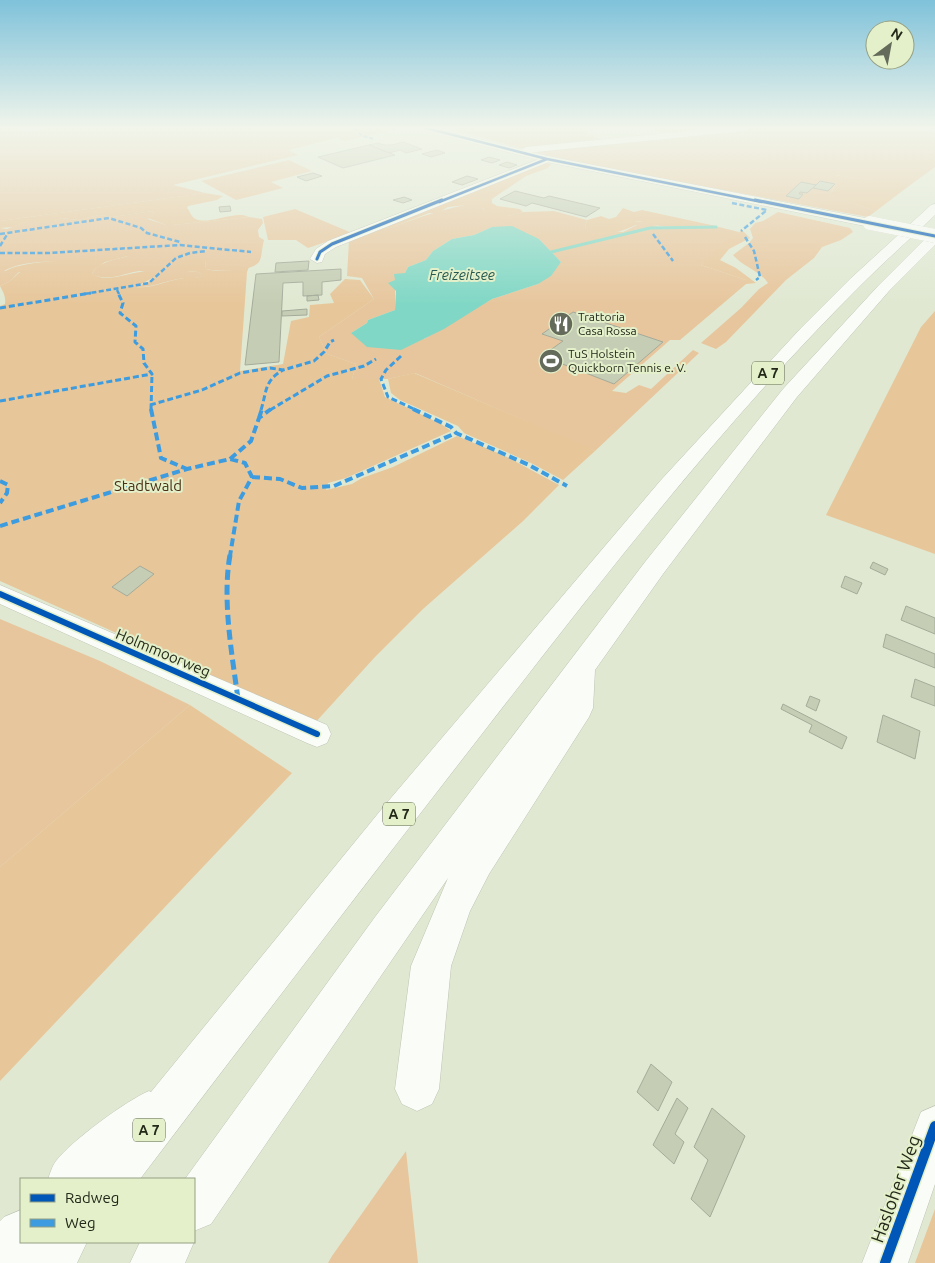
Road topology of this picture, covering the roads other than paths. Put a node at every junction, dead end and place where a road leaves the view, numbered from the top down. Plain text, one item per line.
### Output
1 (476, 187) edge
2 (688, 187) edge
3 (935, 208) edge
4 (935, 237) edge
5 (317, 259) dead end
6 (0, 594) edge
7 (581, 666) junction
8 (317, 734) dead end
9 (187, 1082) junction
10 (417, 1089) dead end
11 (935, 1126) edge
12 (72, 1178) edge
13 (112, 1178) edge
14 (195, 1206) edge
15 (20, 1235) edge
16 (62, 1243) edge
17 (169, 1243) edge
18 (0, 1257) edge
19 (46, 1263) edge
20 (155, 1263) edge
21 (885, 1263) edge

1 - 5 street
2 - 4 main road, bridge
3 - 9 main road, A 7
4 - 7 main road, A 7
6 - 8 street, Holmmoorweg
7 - 10 main road
7 - 14 main road, A 7
9 - 12 main road
9 - 13 main road, A 7
11 - 21 street, Hasloher Weg
15 - 18 main road
16 - 19 main road
17 - 20 main road

